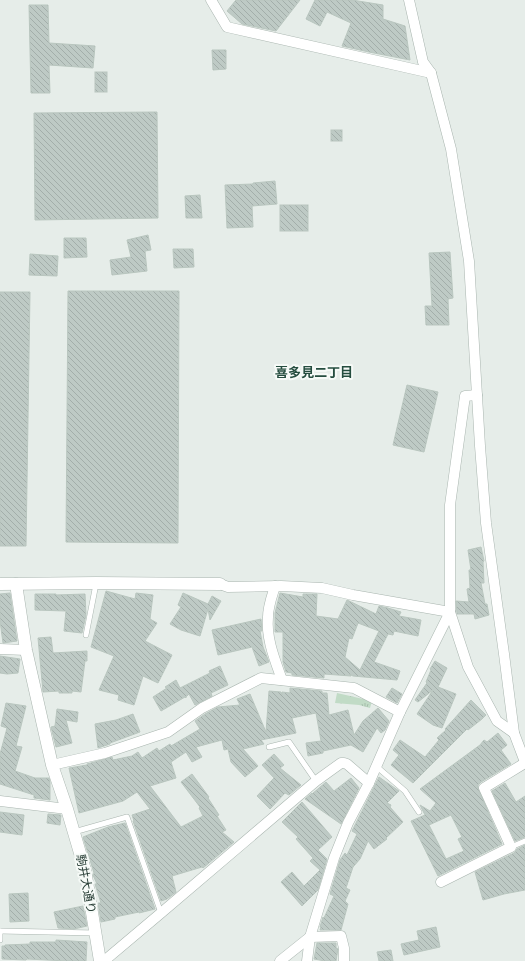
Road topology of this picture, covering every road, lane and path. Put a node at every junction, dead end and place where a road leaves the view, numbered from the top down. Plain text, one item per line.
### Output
1 (409, 0) edge
2 (216, 2) edge
3 (431, 73) junction
4 (477, 395) junction
5 (96, 583) junction
6 (0, 584) edge
7 (16, 584) junction
8 (220, 584) joint
9 (275, 586) junction
10 (450, 612) junction
11 (86, 635) dead end
12 (0, 649) edge
13 (26, 650) junction
14 (282, 680) junction
15 (400, 712) junction
16 (514, 733) junction
17 (269, 747) dead end
18 (525, 763) edge
19 (52, 765) junction
20 (376, 766) junction
21 (316, 782) junction
22 (369, 782) junction
23 (0, 801) edge
24 (66, 809) junction
25 (419, 812) dead end
26 (74, 832) junction
27 (525, 841) edge
28 (511, 847) junction
29 (441, 882) dead end
30 (161, 914) junction
31 (0, 931) edge
32 (95, 933) junction
33 (310, 937) junction
34 (0, 940) edge
35 (100, 961) edge
36 (104, 961) edge
37 (280, 961) edge
38 (307, 961) edge
39 (344, 961) edge

1 - 3 street
2 - 3 street
3 - 4 street
4 - 10 street
4 - 16 street
5 - 7 street
5 - 8 street
5 - 11 lane
6 - 7 street
7 - 13 street, 駒井大通り
8 - 9 street
9 - 10 street
9 - 14 street
10 - 15 street
10 - 16 street
12 - 13 street
13 - 19 street, 駒井大通り
14 - 15 street
14 - 19 street
15 - 20 street
16 - 18 street
17 - 21 lane
18 - 28 street
19 - 24 street, 駒井大通り
20 - 22 street
20 - 25 lane
21 - 22 street
21 - 30 street
22 - 33 street
23 - 24 street
24 - 26 street, 駒井大通り
26 - 30 lane
26 - 32 street, 駒井大通り
27 - 28 lane
28 - 29 street
30 - 36 street
31 - 32 lane
31 - 34 lane
32 - 35 street, 駒井大通り
33 - 37 street
33 - 38 street
33 - 39 street

